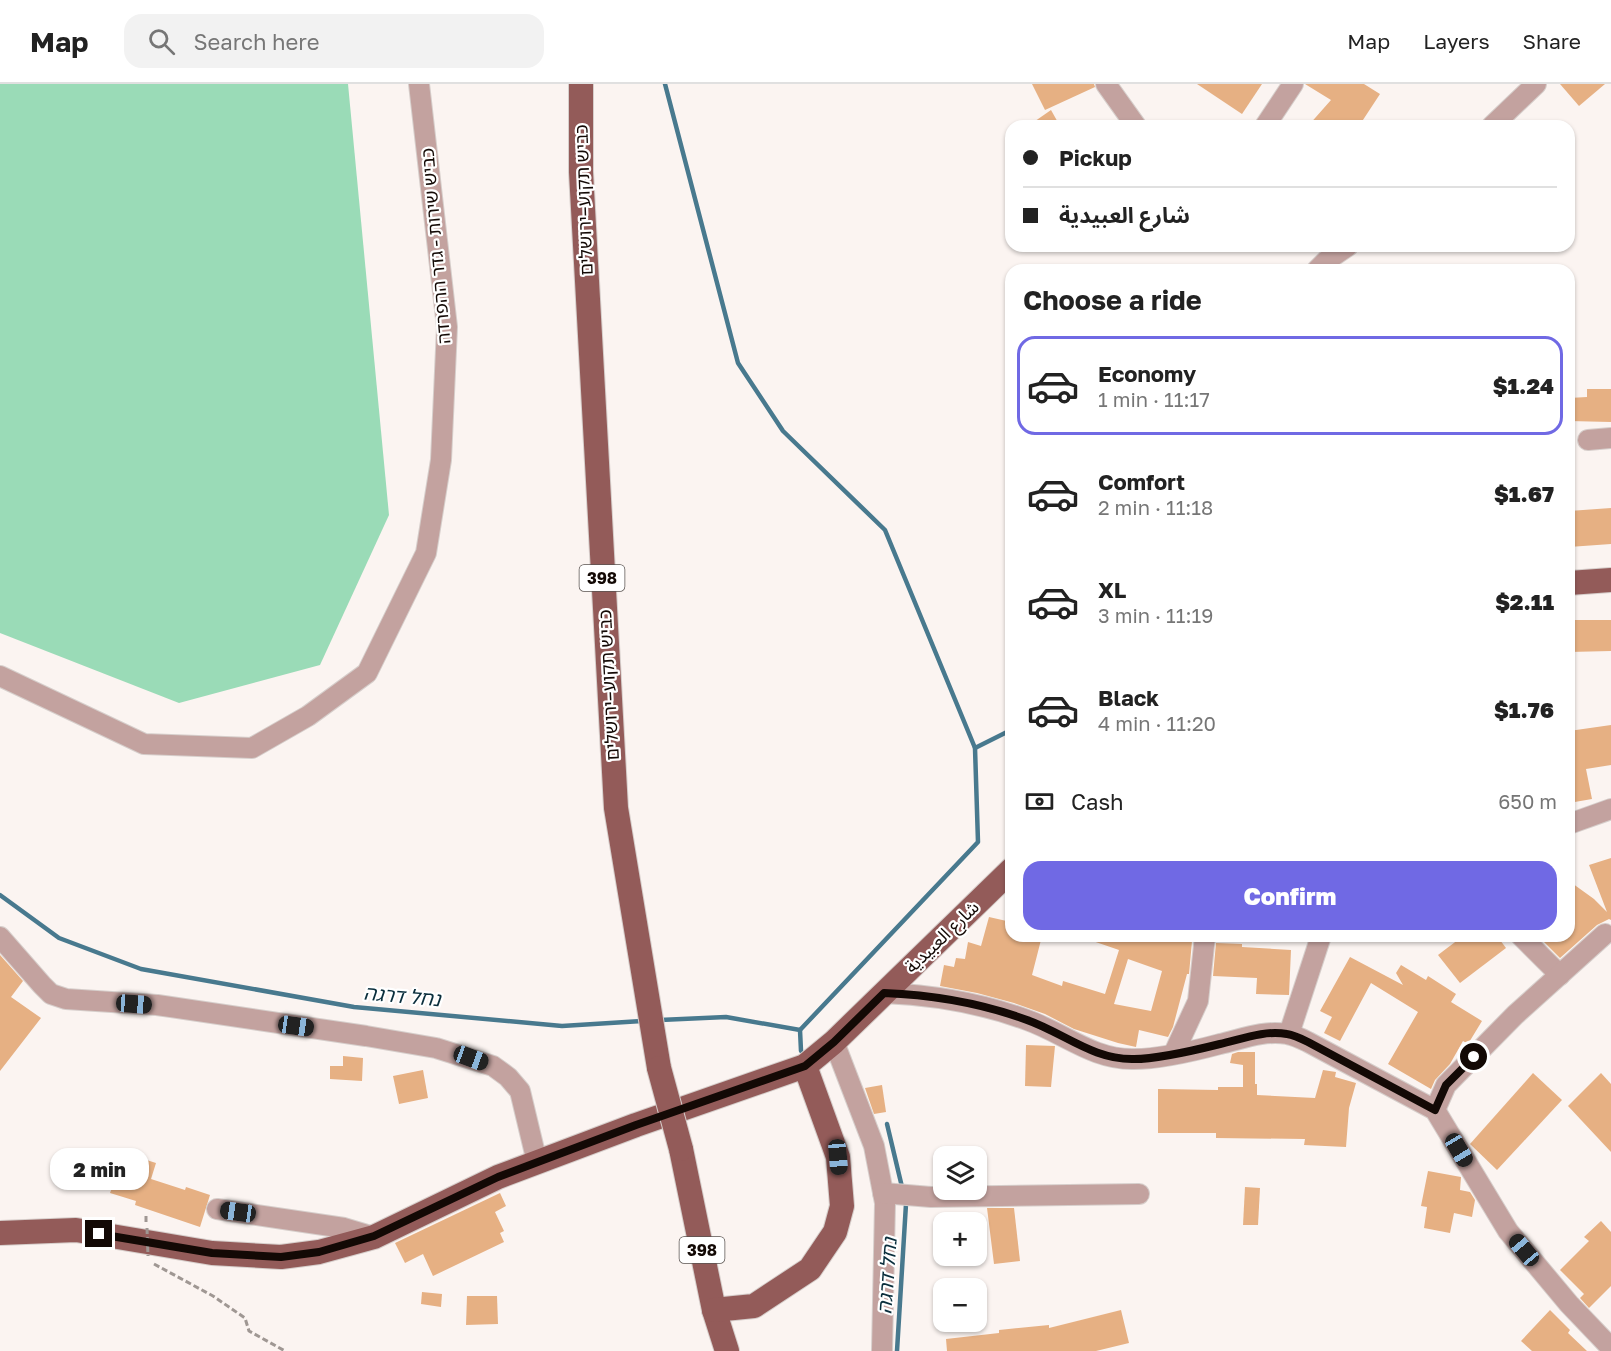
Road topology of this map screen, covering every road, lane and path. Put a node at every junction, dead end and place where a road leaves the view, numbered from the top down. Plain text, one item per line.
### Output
1 (419, 84) edge
2 (581, 84) edge
3 (1106, 84) edge
4 (1293, 84) edge
5 (1536, 84) edge
6 (1132, 120) edge
7 (1269, 120) edge
8 (1498, 120) edge
9 (1340, 252) edge
10 (1325, 264) edge
11 (1611, 438) edge
12 (1588, 440) dead end
13 (1611, 580) edge
14 (1575, 583) edge
15 (0, 676) edge
16 (1611, 809) edge
17 (1575, 822) edge
18 (1005, 876) edge
19 (1605, 934) dead end
20 (0, 937) edge
21 (1204, 942) edge
22 (1319, 942) edge
23 (1527, 942) edge
24 (1560, 975) junction
25 (884, 993) junction
26 (1289, 1034) junction
27 (834, 1042) junction
28 (1174, 1053) junction
29 (805, 1066) junction
30 (1435, 1110) junction
31 (537, 1162) junction
32 (883, 1193) junction
33 (1139, 1194) dead end
34 (217, 1209) dead end
35 (147, 1228) dead end
36 (0, 1233) edge
37 (374, 1236) junction
38 (714, 1310) junction
39 (1611, 1348) edge
40 (285, 1351) edge
41 (727, 1351) edge
42 (882, 1351) edge

1 - 15 street, כביש שירות - גדר ההפרדה
2 - 38 main road, כביש תקוע–ירושלים / 398, bridge
3 - 6 street
4 - 7 street
5 - 8 street
9 - 10 street
11 - 12 street
13 - 14 main road
16 - 17 street
18 - 25 main road, شارع العبيدية
19 - 24 street
20 - 31 street
21 - 28 street
22 - 26 street
23 - 24 street
24 - 30 street
25 - 27 main road, شارع العبيدية
25 - 28 street
26 - 28 street
26 - 30 street
27 - 29 main road, شارع العبيدية
27 - 32 street
29 - 31 main road, شارع العبيدية
29 - 38 main road
30 - 39 street
31 - 37 main road, شارع العبيدية
32 - 33 street
32 - 42 street
34 - 37 street
35 - 40 path, bridge
36 - 37 main road, شارع العبيدية
38 - 41 main road, 398

